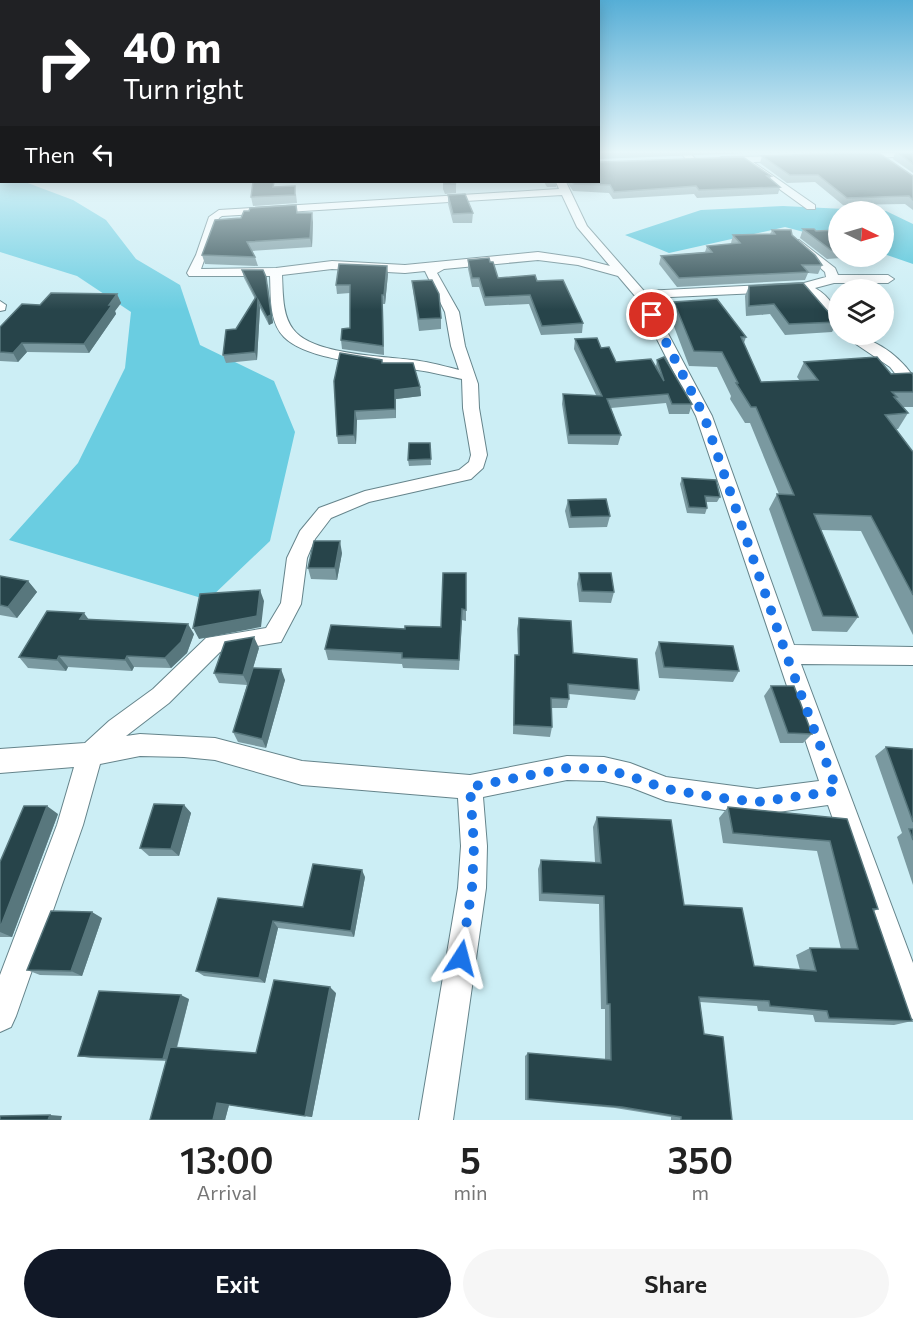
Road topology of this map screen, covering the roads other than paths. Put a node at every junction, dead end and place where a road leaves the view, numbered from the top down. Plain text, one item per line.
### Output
1 (318, 205) edge
2 (572, 205) edge
3 (809, 205) edge
4 (811, 207) dead end
5 (794, 239) edge
6 (442, 265) junction
7 (276, 272) junction
8 (625, 274) junction
9 (833, 279) edge
10 (828, 280) edge
11 (805, 287) junction
12 (641, 295) junction
13 (828, 309) edge
14 (865, 345) edge
15 (468, 376) junction
16 (913, 391) edge
17 (786, 654) junction
18 (913, 656) edge
19 (90, 754) junction
20 (0, 761) edge
21 (470, 787) junction
22 (837, 791) junction
23 (913, 1004) edge
24 (0, 1016) edge
25 (436, 1120) edge

1 - 7 street
2 - 8 street
3 - 4 street
5 - 9 street
6 - 7 street
6 - 8 street
6 - 15 street
7 - 15 street
8 - 12 street
10 - 11 street
11 - 12 street
11 - 13 street
12 - 17 street
14 - 16 street
15 - 19 street
17 - 18 street
17 - 22 street
19 - 20 street
19 - 21 street
19 - 24 street
21 - 22 street
21 - 25 street
22 - 23 street

